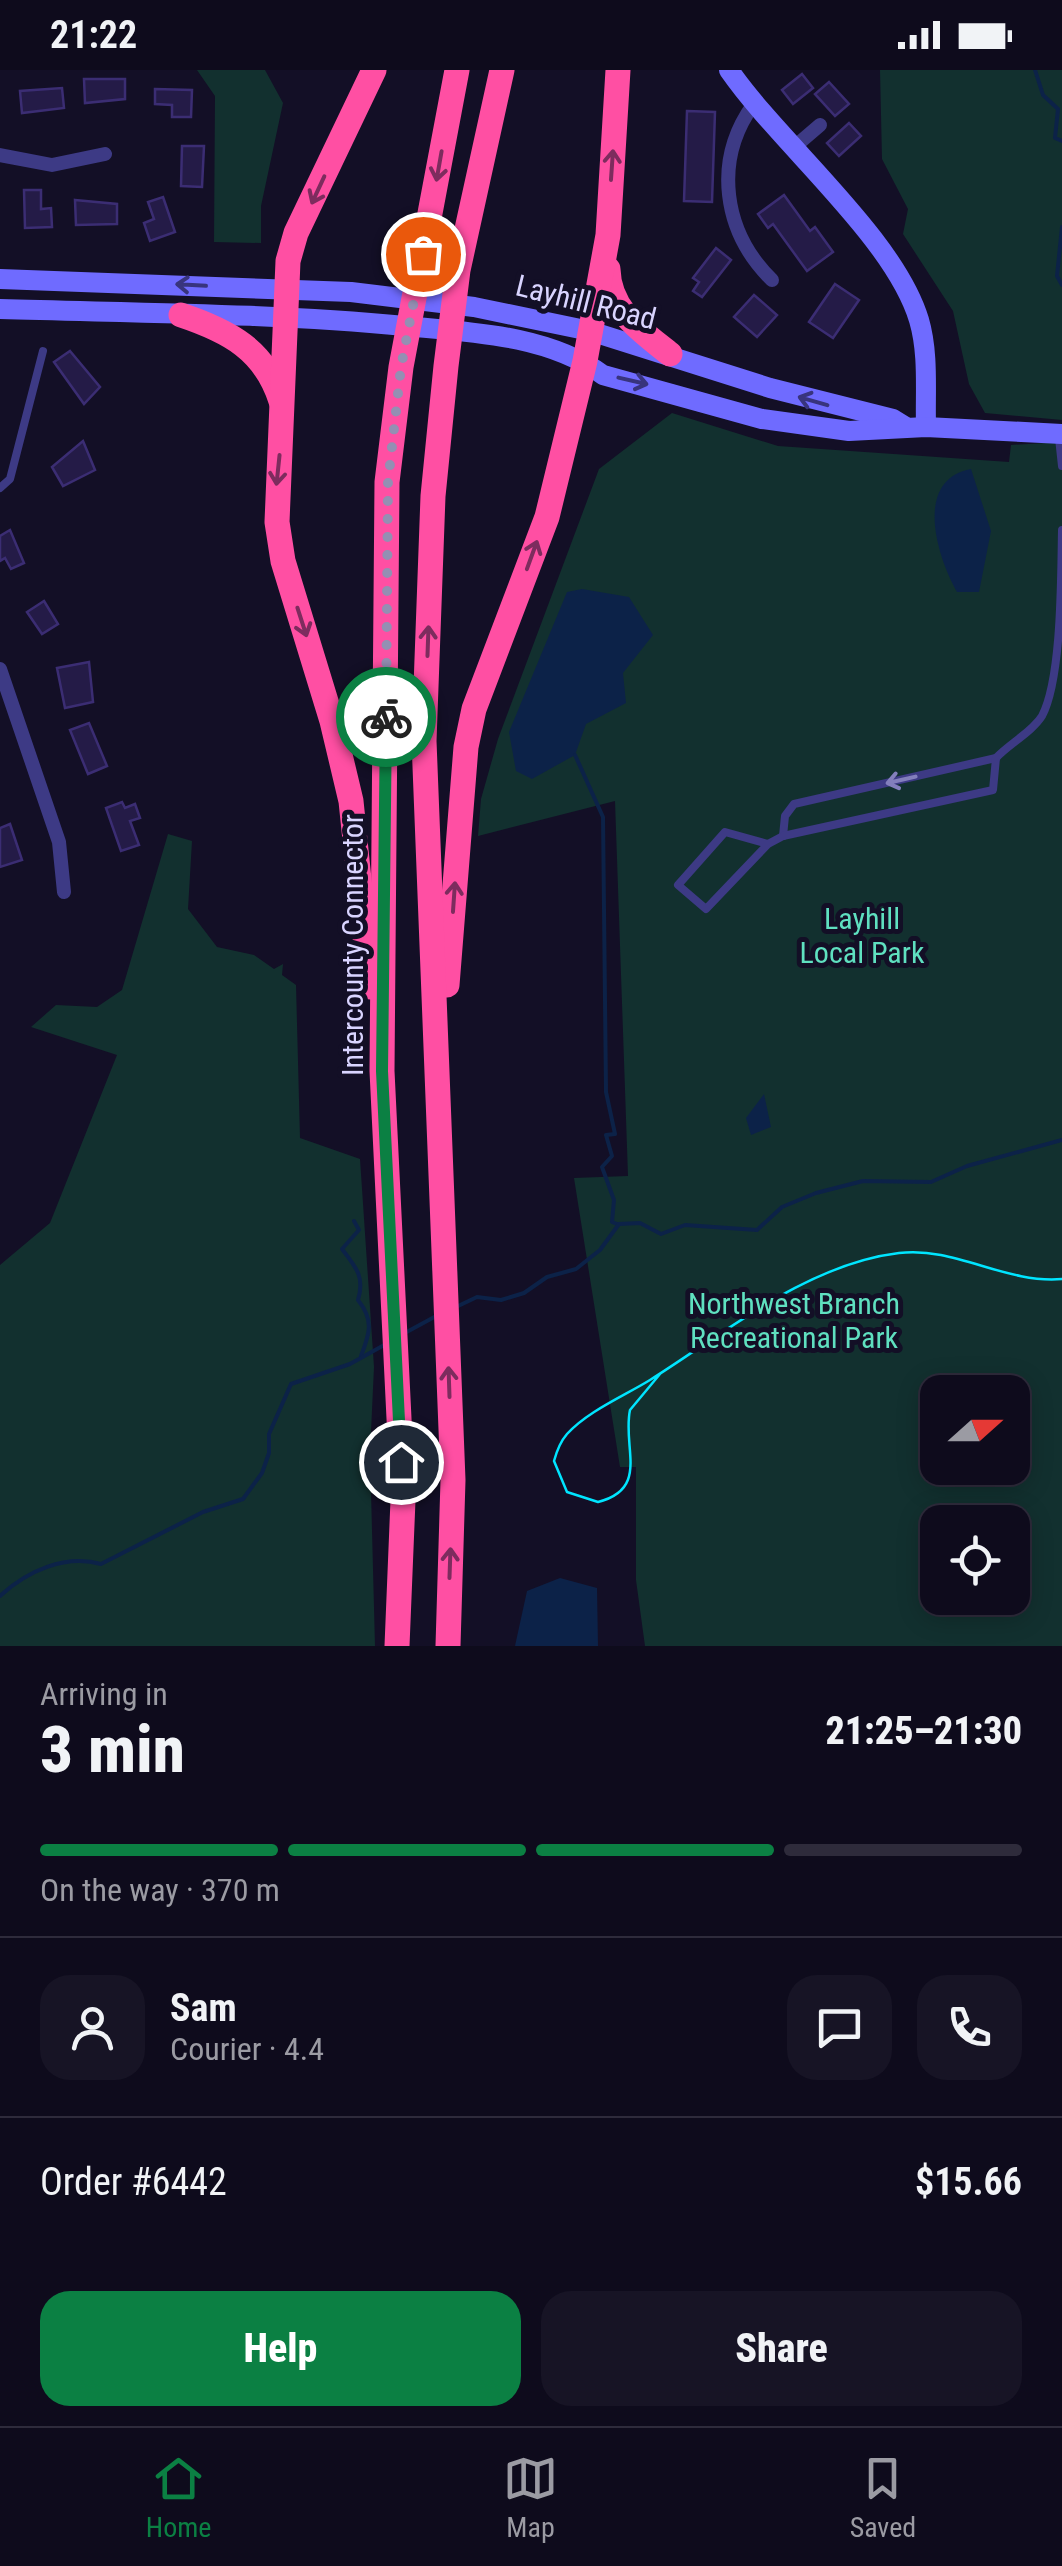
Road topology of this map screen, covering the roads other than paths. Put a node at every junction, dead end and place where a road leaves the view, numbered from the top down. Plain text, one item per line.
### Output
1 (374, 70) edge
2 (457, 70) edge
3 (502, 70) edge
4 (618, 70) edge
5 (729, 70) edge
6 (753, 105) junction
7 (820, 125) dead end
8 (792, 149) junction
9 (105, 154) dead end
10 (0, 156) edge
11 (608, 235) junction
12 (0, 279) edge
13 (772, 280) dead end
14 (288, 302) junction
15 (0, 308) edge
16 (181, 315) junction
17 (590, 331) junction
18 (43, 351) dead end
19 (670, 354) junction
20 (585, 361) junction
21 (284, 411) junction
22 (916, 427) junction
23 (1060, 434) edge
24 (1062, 466) edge
25 (0, 488) edge
26 (1062, 530) edge
27 (0, 669) edge
28 (996, 758) junction
29 (783, 836) junction
30 (768, 844) junction
31 (64, 892) dead end
32 (382, 1071) junction
33 (438, 1099) junction
34 (396, 1646) edge
35 (448, 1646) edge

1 -> 14 highway
2 -> 32 highway, Intercounty Connector
33 -> 3 highway
11 -> 4 highway
5 - 6 main road
6 - 8 main road
6 - 13 street
7 - 8 street
8 - 22 main road
9 - 10 street
11 - 17 highway
11 - 19 highway
14 -> 12 main road, Layhill Road
14 - 16 main road, Layhill Road
14 - 17 main road, Layhill Road
14 - 20 main road, Layhill Road
14 - 21 highway
15 - 16 main road, Layhill Road
16 - 21 highway
17 - 19 main road, Layhill Road
17 - 20 highway
18 - 25 lane
22 -> 19 main road, Layhill Road
20 -> 22 main road, Layhill Road
33 -> 20 highway
21 -> 32 highway
22 - 23 main road, Layhill Road
23 - 24 lane
26 - 28 lane
27 - 31 street
28 -> 29 lane
28 - 29 lane
29 - 30 lane
30 - 30 lane
32 - 34 highway, Intercounty Connector
35 -> 33 highway

